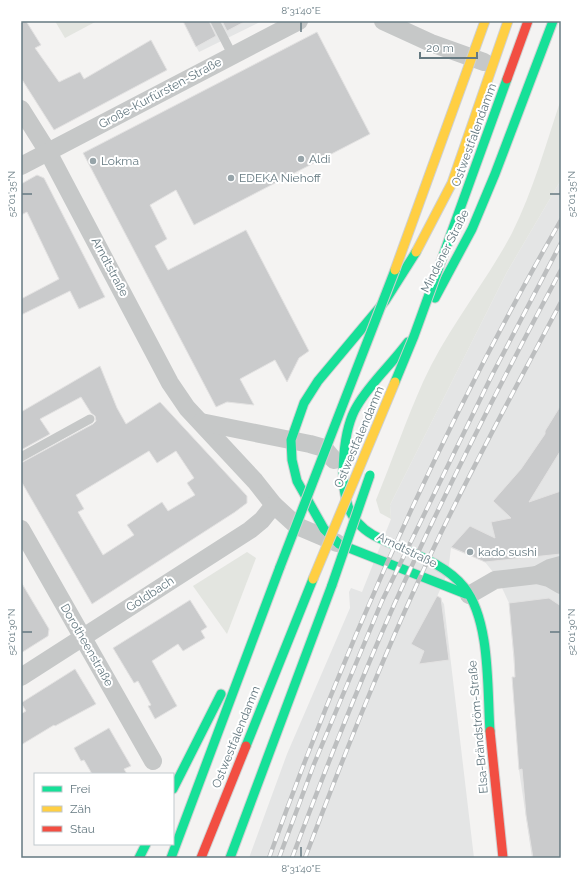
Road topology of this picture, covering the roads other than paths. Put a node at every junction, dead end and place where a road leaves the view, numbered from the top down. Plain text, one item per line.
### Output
1 (215, 21) edge
2 (299, 21) edge
3 (383, 21) edge
4 (485, 21) edge
5 (508, 21) edge
6 (528, 21) edge
7 (553, 21) edge
8 (233, 56) junction
9 (493, 65) junction
10 (532, 78) junction
11 (21, 109) edge
12 (48, 152) junction
13 (21, 166) edge
14 (414, 336) junction
15 (90, 419) dead end
16 (201, 422) junction
17 (291, 440) junction
18 (381, 441) dead end
19 (21, 457) edge
20 (374, 463) dead end
21 (344, 479) junction
22 (274, 505) junction
23 (21, 529) edge
24 (339, 544) junction
25 (561, 565) edge
26 (537, 575) junction
27 (561, 585) edge
28 (469, 595) junction
29 (254, 636) junction
30 (83, 637) junction
31 (21, 677) edge
32 (153, 761) dead end
33 (174, 787) edge
34 (146, 845) edge
35 (139, 858) edge
36 (171, 858) edge
37 (201, 858) edge
38 (230, 858) edge
39 (503, 858) edge

1 - 8 lane
2 - 8 street, Große-Kurfürsten-Straße
3 - 9 street
4 - 29 main road, Ostwestfalendamm, bridge
5 - 9 main road, Mindener Straße
6 - 14 main road, Ostwestfalendamm, bridge
7 - 10 main road, Mindener Straße
8 - 12 street, Große-Kurfürsten-Straße
9 - 10 street
9 - 17 main road, Mindener Straße
10 - 21 main road, Mindener Straße
11 - 12 street, Arndtstraße
12 - 13 street, Große-Kurfürsten-Straße
12 - 16 street, Arndtstraße
14 - 18 main road, bridge
14 - 37 main road, Ostwestfalendamm, bridge
15 - 19 lane
16 - 17 street, Arndtstraße
16 - 22 street, Arndtstraße
17 - 21 street, Arndtstraße
17 - 24 main road, Arndtstraße
20 - 38 main road, bridge
21 - 28 main road, Arndtstraße
22 - 24 street, Arndtstraße
22 - 30 street, Goldbach
23 - 30 street, Dorotheenstraße
24 - 28 main road, Arndtstraße
25 - 26 street
26 - 27 street
26 - 28 street
28 - 39 main road, Elsa-Brändström-Straße
29 - 33 main road
29 - 36 main road, Ostwestfalendamm
30 - 31 street, Goldbach
30 - 32 street, Dorotheenstraße
34 - 35 main road

